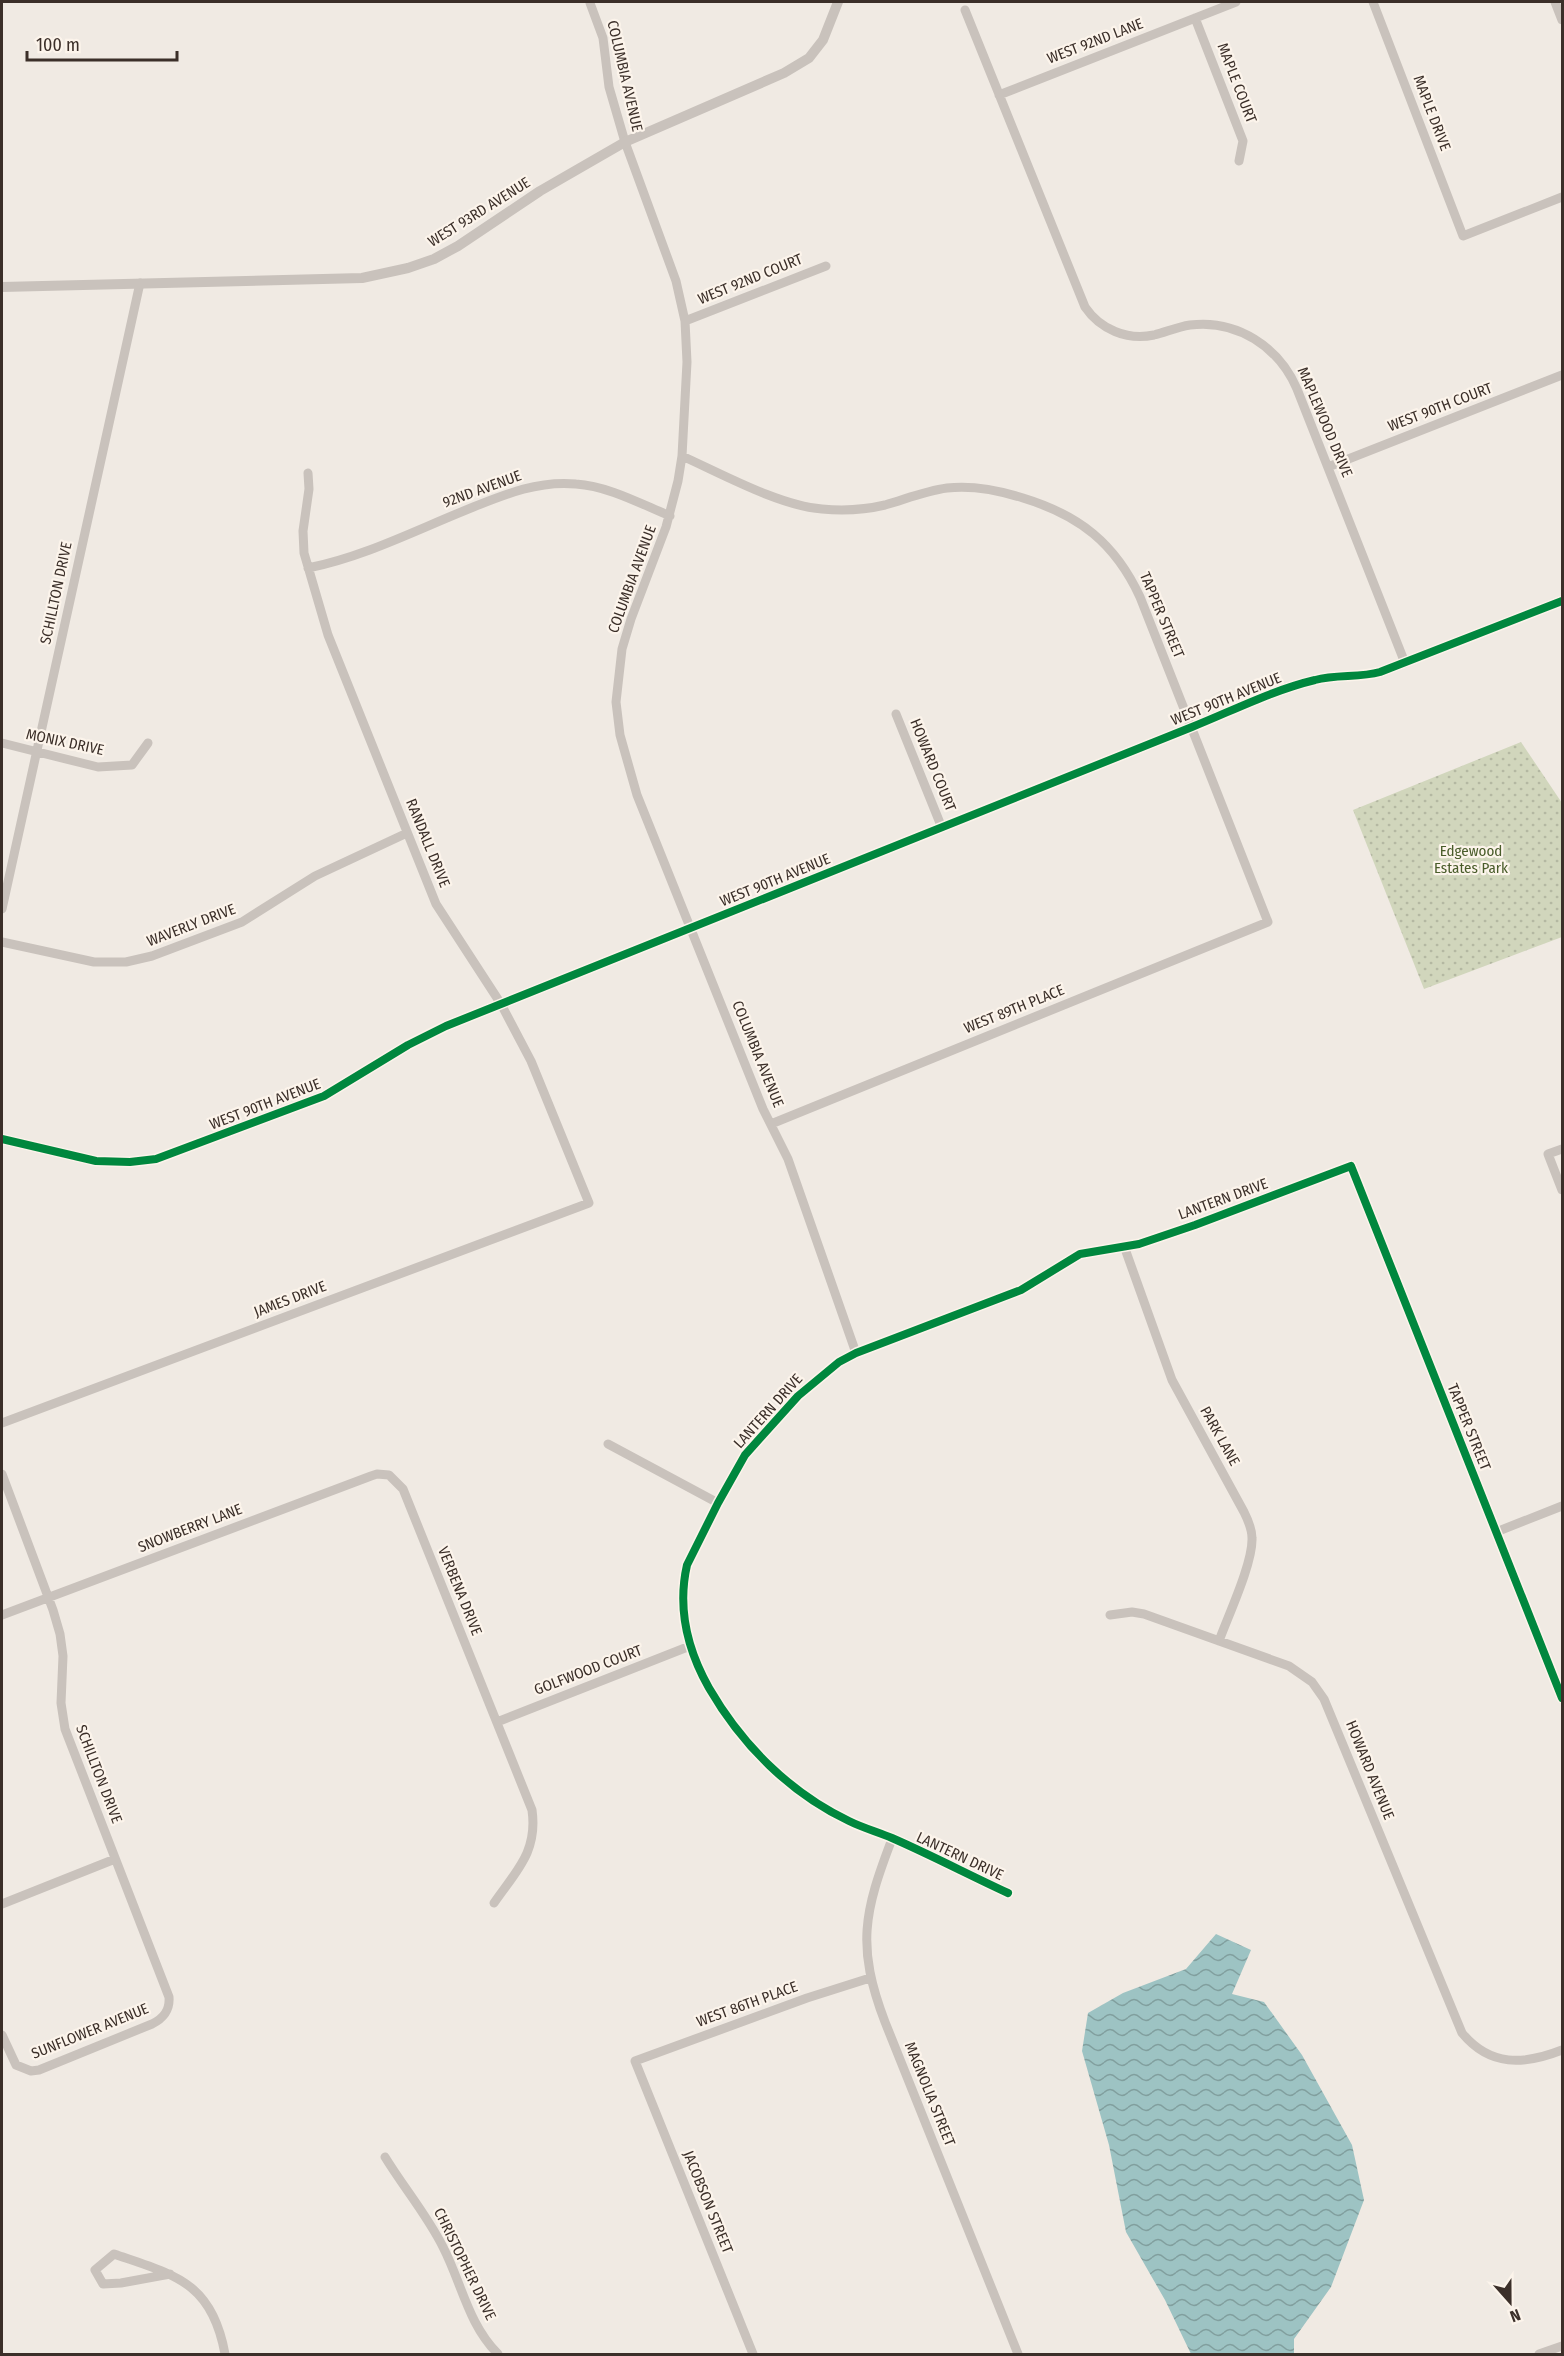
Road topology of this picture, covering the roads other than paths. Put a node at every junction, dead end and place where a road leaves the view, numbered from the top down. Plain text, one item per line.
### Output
1 (837, 2) edge
2 (1236, 2) edge
3 (1373, 2) edge
4 (1555, 2) edge
5 (590, 3) edge
6 (965, 10) dead end
7 (1195, 18) junction
8 (1563, 20) edge
9 (999, 95) junction
10 (625, 142) junction
11 (1239, 160) dead end
12 (1563, 196) edge
13 (826, 266) dead end
14 (140, 283) junction
15 (2, 287) edge
16 (686, 321) junction
17 (1563, 375) edge
18 (682, 456) junction
19 (1328, 467) junction
20 (308, 473) dead end
21 (670, 516) junction
22 (308, 568) junction
23 (1563, 601) edge
24 (1405, 663) junction
25 (896, 714) dead end
26 (1192, 727) junction
27 (2, 743) edge
28 (148, 743) dead end
29 (37, 752) junction
30 (942, 828) junction
31 (407, 833) junction
32 (2, 909) edge
33 (1268, 922) joint
34 (690, 928) junction
35 (2, 942) edge
36 (501, 1004) junction
37 (771, 1124) junction
38 (2, 1139) edge
39 (1563, 1149) edge
40 (1351, 1166) joint
41 (1563, 1190) edge
42 (589, 1203) joint
43 (1124, 1246) junction
44 (856, 1353) junction
45 (2, 1424) edge
46 (608, 1444) dead end
47 (2, 1474) edge
48 (389, 1475) joint
49 (718, 1503) junction
50 (1563, 1506) edge
51 (1496, 1532) junction
52 (48, 1597) junction
53 (2, 1615) edge
54 (1110, 1615) dead end
55 (1219, 1641) junction
56 (690, 1646) junction
57 (1563, 1698) edge
58 (497, 1722) junction
59 (892, 1839) junction
60 (115, 1859) junction
61 (1008, 1893) dead end
62 (494, 1903) dead end
63 (2, 1904) edge
64 (870, 1978) junction
65 (166, 2013) joint
66 (2, 2035) edge
67 (1563, 2050) edge
68 (636, 2061) joint
69 (385, 2157) dead end
70 (170, 2274) junction
71 (1563, 2346) edge
72 (225, 2355) edge
73 (498, 2355) edge
74 (753, 2355) edge
75 (1018, 2355) edge
76 (1539, 2355) edge

1 - 10 street, WEST 93RD AVENUE
2 - 7 street, WEST 92ND LANE
3 - 12 street, MAPLE DRIVE
4 - 8 street
5 - 10 street, COLUMBIA AVENUE
6 - 9 street, MAPLEWOOD DRIVE
7 - 9 street, WEST 92ND LANE
7 - 11 street, MAPLE COURT
9 - 19 street, MAPLEWOOD DRIVE
10 - 14 street, WEST 93RD AVENUE
10 - 16 street, COLUMBIA AVENUE
13 - 16 street, WEST 92ND COURT
14 - 15 street, WEST 93RD AVENUE
14 - 29 street, SCHILLTON DRIVE
16 - 18 street, COLUMBIA AVENUE
17 - 19 street, WEST 90TH COURT
18 - 21 street, COLUMBIA AVENUE
18 - 26 street, TAPPER STREET
19 - 24 street, MAPLEWOOD DRIVE
20 - 22 street, RANDALL DRIVE
21 - 22 street, 92ND AVENUE
21 - 34 street, COLUMBIA AVENUE
22 - 31 street, RANDALL DRIVE
23 - 24 street, WEST 90TH AVENUE
24 - 26 street, WEST 90TH AVENUE
25 - 30 street, HOWARD COURT
26 - 30 street, WEST 90TH AVENUE
26 - 33 street, TAPPER STREET
27 - 29 street, MONIX DRIVE
28 - 29 street, MONIX DRIVE
29 - 32 street, SCHILLTON DRIVE
30 - 34 street, WEST 90TH AVENUE
31 - 35 street, WAVERLY DRIVE
31 - 36 street, RANDALL DRIVE
33 - 37 street, WEST 89TH PLACE
34 - 36 street, WEST 90TH AVENUE
34 - 37 street, COLUMBIA AVENUE
36 - 38 street, WEST 90TH AVENUE
36 - 42 street, RANDALL DRIVE
37 - 44 street, COLUMBIA AVENUE
39 - 41 street
40 - 43 street, LANTERN DRIVE
40 - 51 street, TAPPER STREET
42 - 45 street, JAMES DRIVE
43 - 44 street, LANTERN DRIVE
43 - 55 street, PARK LANE
44 - 49 street, LANTERN DRIVE
46 - 49 street
47 - 52 street, SCHILLTON DRIVE
48 - 52 street, SNOWBERRY LANE
48 - 58 street, VERBENA DRIVE
49 - 56 street, LANTERN DRIVE
50 - 51 street
51 - 57 street, TAPPER STREET
52 - 53 street, SNOWBERRY LANE
52 - 60 street, SCHILLTON DRIVE
54 - 55 street, HOWARD AVENUE
55 - 67 street, HOWARD AVENUE
56 - 58 street, GOLFWOOD COURT
56 - 59 street, LANTERN DRIVE
58 - 62 street, VERBENA DRIVE
59 - 61 street, LANTERN DRIVE
59 - 64 street, MAGNOLIA STREET
60 - 63 street
60 - 65 street, SCHILLTON DRIVE
64 - 68 street, WEST 86TH PLACE
64 - 75 street, MAGNOLIA STREET
65 - 66 street, SUNFLOWER AVENUE
68 - 74 street, JACOBSON STREET
69 - 73 street, CHRISTOPHER DRIVE
70 - 70 street
70 - 72 street
71 - 76 street

